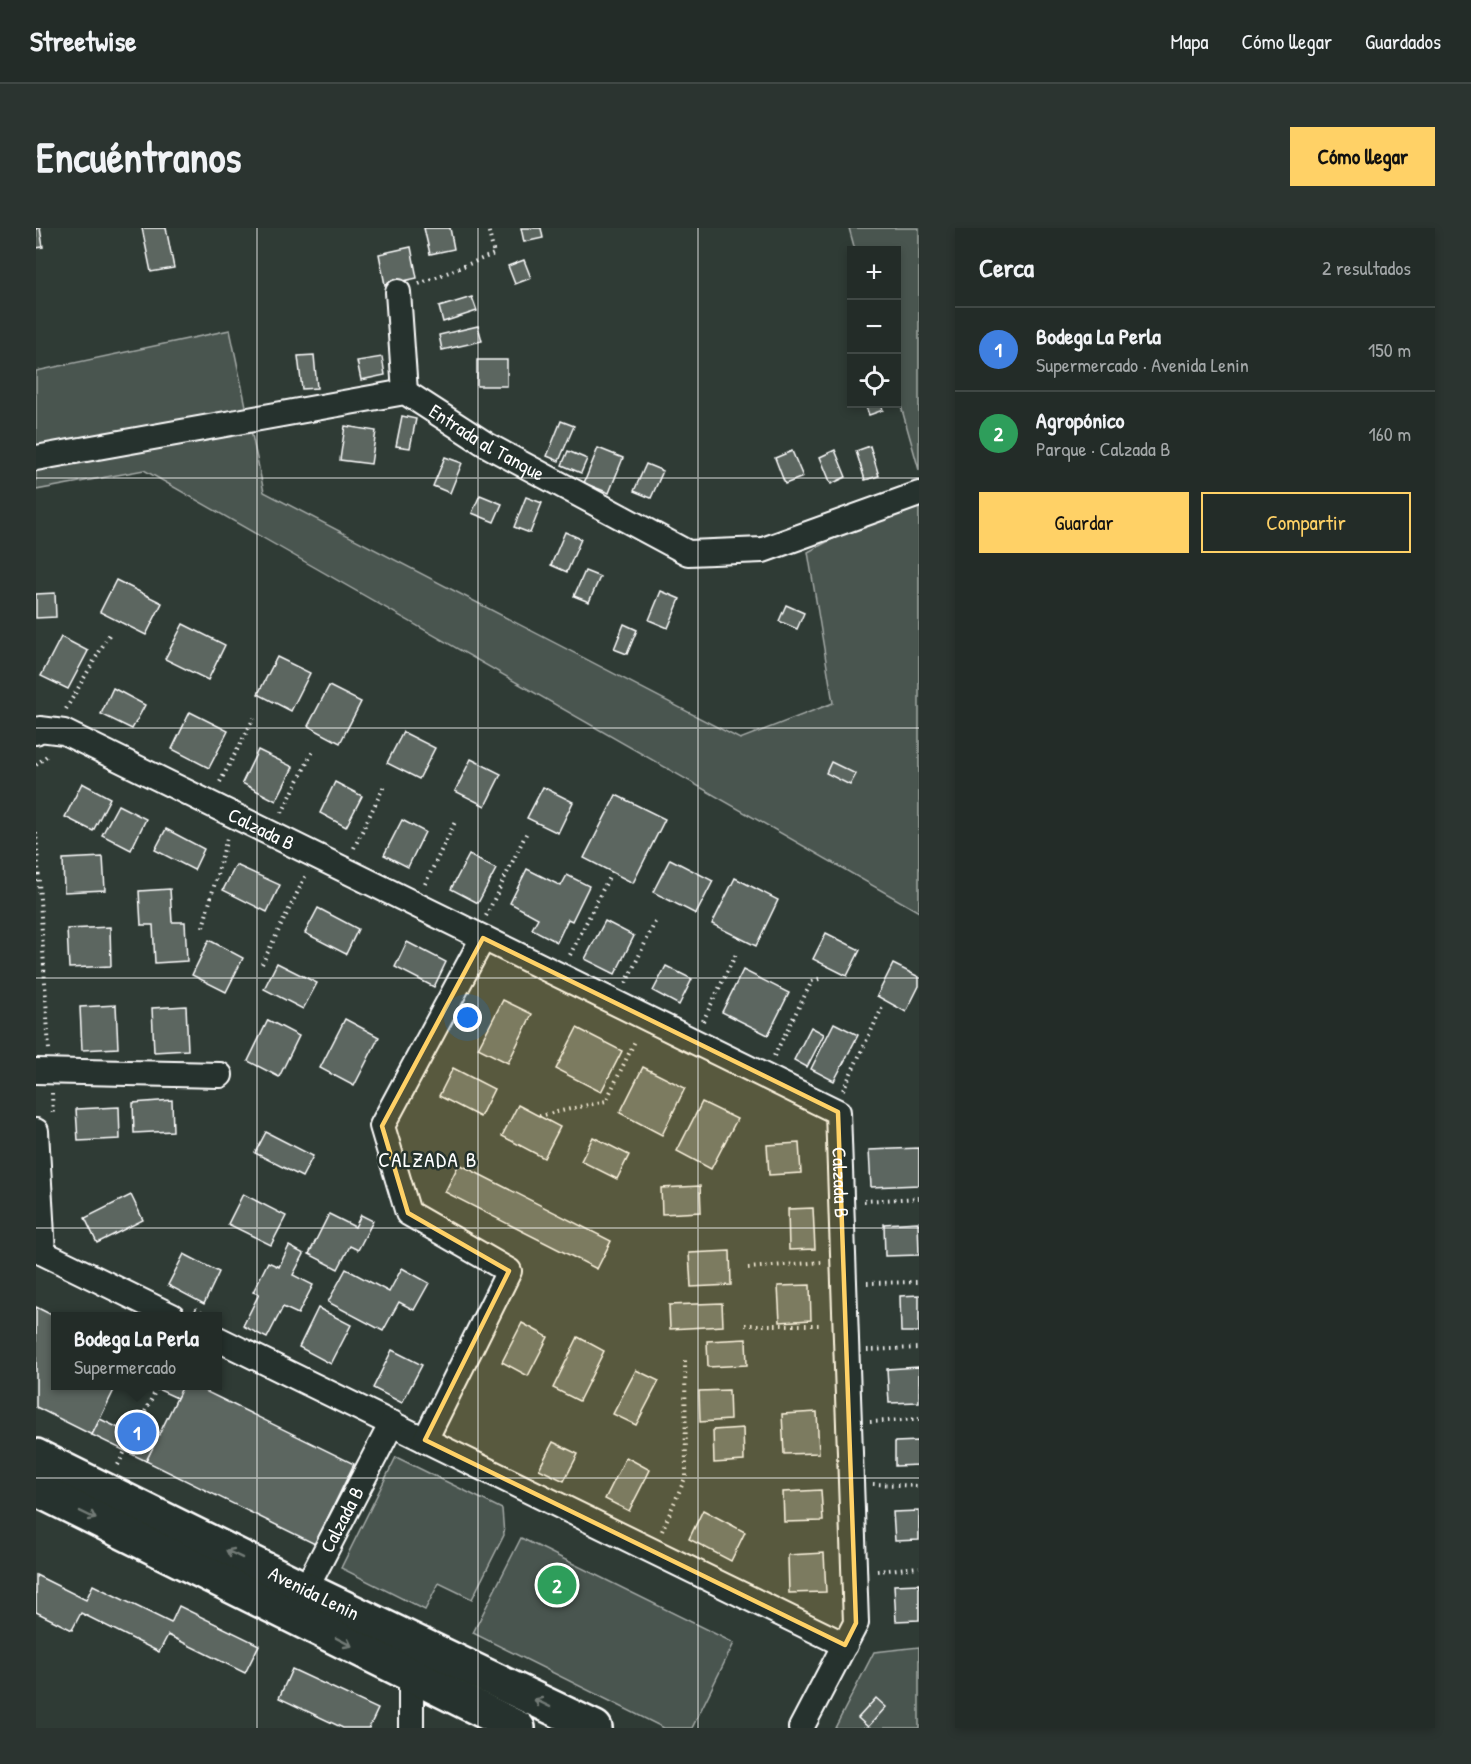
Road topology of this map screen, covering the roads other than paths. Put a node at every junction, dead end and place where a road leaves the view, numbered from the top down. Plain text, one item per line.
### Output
1 (398, 292) road end
2 (405, 392) junction
3 (36, 458) edge
4 (919, 494) edge
5 (36, 732) edge
6 (483, 938) junction
7 (43, 1071) edge
8 (220, 1075) dead end
9 (45, 1125) edge
10 (179, 1311) edge
11 (222, 1341) edge
12 (392, 1424) junction
13 (425, 1440) junction
14 (36, 1456) edge
15 (36, 1489) edge
16 (298, 1602) junction
17 (845, 1645) junction
18 (411, 1675) junction
19 (411, 1728) edge
20 (518, 1728) edge
21 (595, 1728) edge
22 (801, 1728) edge

1 - 2 street
2 - 3 street
2 - 4 street, Entrada al Tanque
5 - 6 street, Calzada B
6 - 13 street
6 - 17 street, Calzada B
7 - 8 street
9 - 10 street
11 - 12 street
12 - 13 street
12 - 16 street, Calzada B
13 - 17 street
16 -> 14 street, Avenida Lenin
15 -> 16 street, Avenida Lenin
16 -> 18 street, Avenida Lenin
21 -> 16 street, Avenida Lenin
17 - 22 street, Calzada B
18 - 19 street
18 - 20 street, Avenida Lenin

